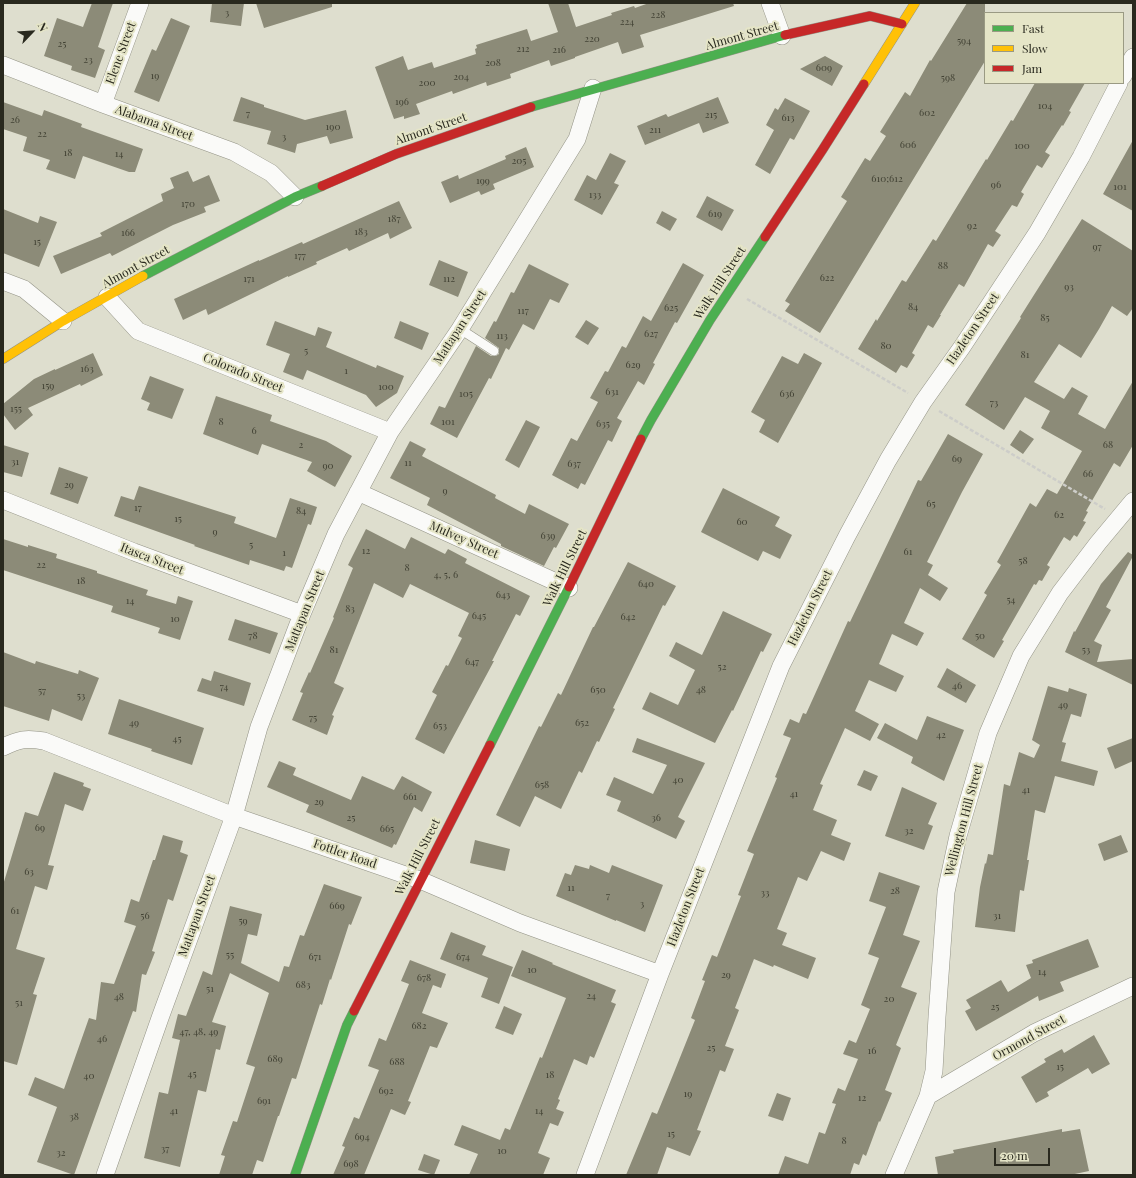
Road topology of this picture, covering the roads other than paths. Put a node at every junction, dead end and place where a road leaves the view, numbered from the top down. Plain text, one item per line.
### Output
1 (140, 3) edge
2 (770, 3) edge
3 (915, 3) edge
4 (902, 24) junction
5 (782, 36) junction
6 (1133, 57) edge
7 (3, 65) edge
8 (1124, 74) edge
9 (1118, 84) edge
10 (593, 88) junction
11 (103, 104) junction
12 (295, 197) junction
13 (3, 281) edge
14 (108, 297) junction
15 (63, 321) junction
16 (460, 329) junction
17 (494, 351) dead end
18 (3, 359) edge
19 (390, 432) junction
20 (358, 492) junction
21 (3, 500) edge
22 (1133, 501) edge
23 (569, 588) junction
24 (302, 614) junction
25 (3, 747) edge
26 (234, 816) junction
27 (420, 880) junction
28 (660, 974) junction
29 (1133, 986) edge
30 (928, 1096) junction
31 (105, 1175) edge
32 (295, 1175) edge
33 (585, 1175) edge
34 (894, 1175) edge

1 - 11 street, Elene Street
2 - 5 street
3 - 4 main road, Walk Hill Street
4 - 5 main road, Almont Street
4 - 23 main road, Walk Hill Street
5 - 10 main road, Almont Street
6 - 8 street
7 - 11 street, Alabama Street
9 - 28 street, Hazleton Street
10 - 12 main road, Almont Street
10 - 16 street, Mattapan Street
11 - 12 street, Alabama Street
12 - 14 main road, Almont Street
13 - 15 street
14 - 15 main road, Almont Street
14 - 19 street, Colorado Street
15 - 18 main road, Almont Street
16 - 17 lane
16 - 19 street, Mattapan Street
19 - 20 street, Mattapan Street
20 - 23 street, Mulvey Street
20 - 24 street, Mattapan Street
21 - 24 street, Itasca Street
22 - 30 street, Wellington Hill Street
23 - 27 main road, Walk Hill Street
24 - 26 street, Mattapan Street
25 - 26 street, Fottler Road
26 - 27 street, Fottler Road
26 - 31 street, Mattapan Street
27 - 28 street, Fottler Road
27 - 32 main road, Walk Hill Street
28 - 33 street, Hazleton Street
29 - 30 street, Ormond Street
30 - 34 street, Wellington Hill Street

